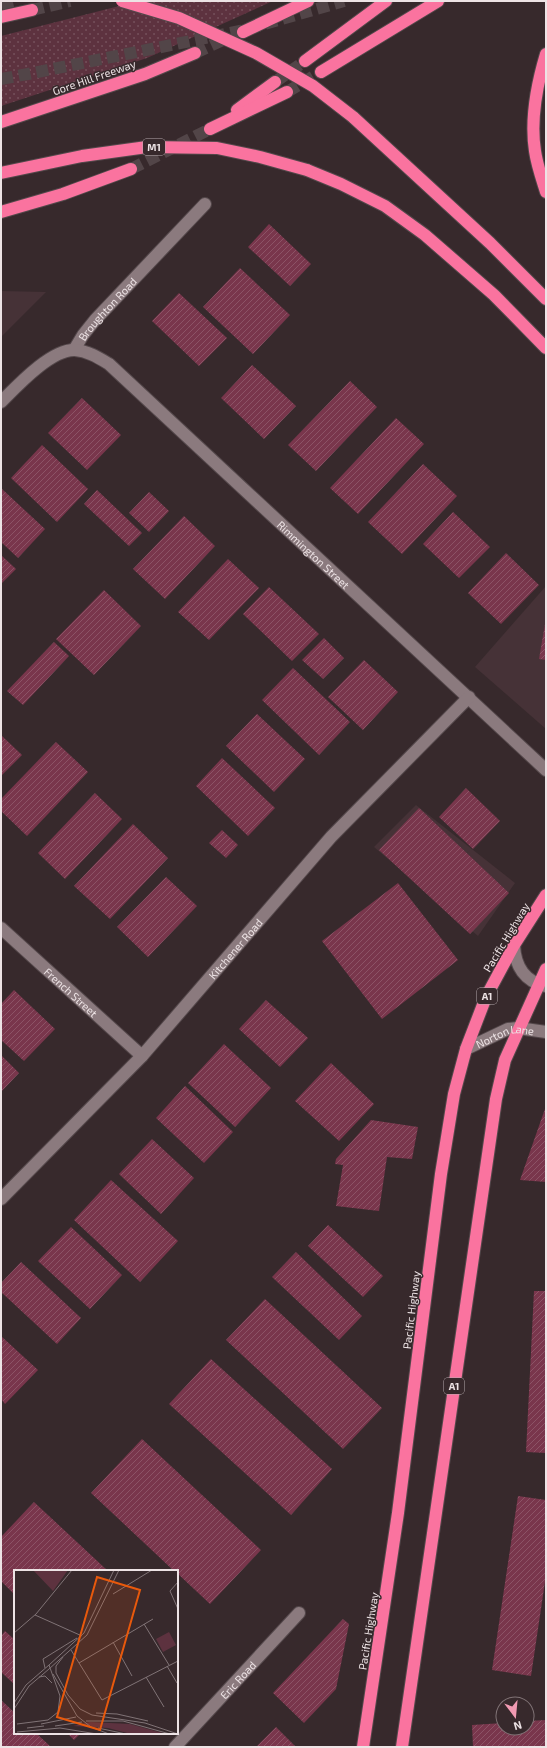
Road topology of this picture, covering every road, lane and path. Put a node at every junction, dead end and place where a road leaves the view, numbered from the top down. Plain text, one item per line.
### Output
1 (122, 1) edge
2 (308, 1) edge
3 (386, 1) edge
4 (438, 1) edge
5 (32, 10) tunnel mouth
6 (1, 17) edge
7 (243, 32) dead end
8 (195, 53) tunnel mouth
9 (546, 54) edge
10 (305, 61) tunnel mouth
11 (321, 72) tunnel mouth
12 (275, 82) tunnel mouth
13 (287, 92) tunnel mouth
14 (1, 122) edge
15 (131, 168) tunnel mouth
16 (1, 172) edge
17 (546, 192) edge
18 (205, 204) dead end
19 (1, 212) edge
20 (546, 299) edge
21 (546, 348) edge
22 (74, 350) junction
23 (1, 402) edge
24 (469, 697) junction
25 (546, 770) edge
26 (546, 895) edge
27 (1, 928) edge
28 (514, 945) junction
29 (546, 969) edge
30 (542, 985) edge
31 (518, 1028) junction
32 (546, 1032) edge
33 (466, 1049) junction
34 (142, 1056) junction
35 (1, 1199) edge
36 (299, 1612) dead end
37 (175, 1747) edge
38 (364, 1747) edge
39 (402, 1747) edge

1 - 20 highway, bridge
2 - 7 highway
3 - 10 highway
4 - 11 highway
5 - 6 highway
8 - 14 highway, Gore Hill Freeway
9 - 17 highway
12 - 13 highway
15 - 19 highway
16 - 21 highway, M1, bridge
18 - 22 street, Broughton Road
22 - 23 street, Broughton Road
22 - 24 street, Rimmington Street
24 - 25 street, Rimmington Street
24 - 34 street, Kitchener Road
26 - 28 highway, Pacific Highway / A1
27 - 34 street, French Street
28 - 30 street
28 - 33 highway, Pacific Highway / A1
29 - 30 highway, A1
30 - 31 highway, A1
31 - 32 street, Norton Lane
31 - 33 street, Norton Lane
31 - 39 highway, A1
33 - 38 highway, Pacific Highway / A1
34 - 35 street, Kitchener Road
36 - 37 street, Eric Road

